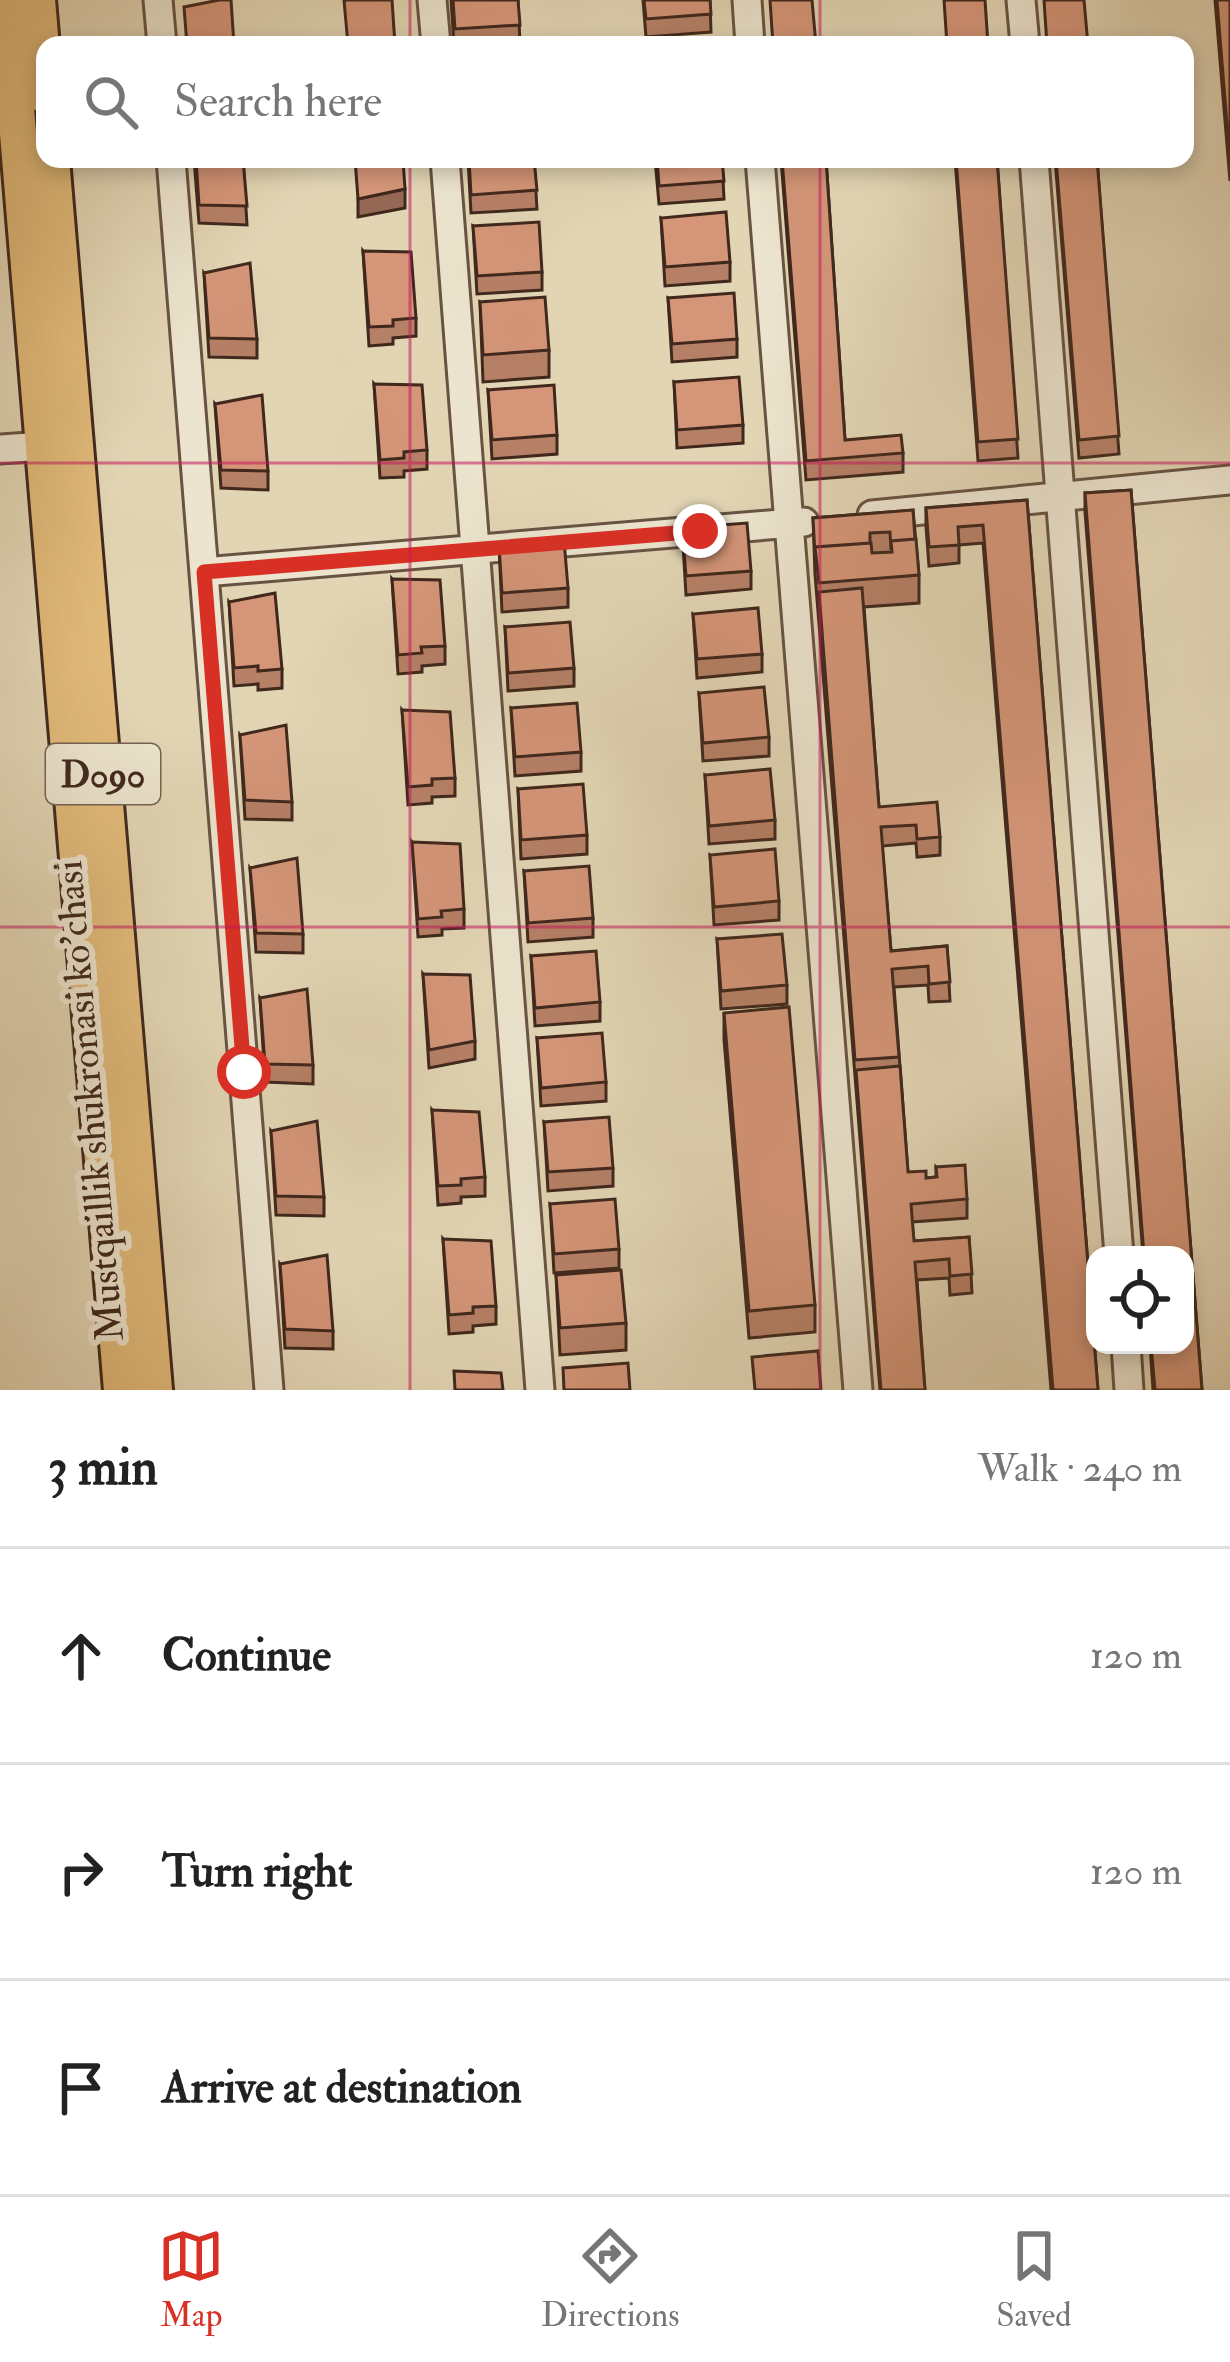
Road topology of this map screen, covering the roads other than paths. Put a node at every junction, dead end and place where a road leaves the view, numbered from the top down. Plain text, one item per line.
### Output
1 (7, 0) edge
2 (37, 0) edge
3 (158, 0) edge
4 (432, 0) edge
5 (747, 0) edge
6 (1021, 0) edge
7 (40, 36) edge
8 (160, 36) edge
9 (435, 36) edge
10 (749, 36) edge
11 (1024, 36) edge
12 (51, 168) edge
13 (172, 168) edge
14 (446, 168) edge
15 (761, 168) edge
16 (1035, 168) edge
17 (44, 446) junction
18 (0, 449) edge
19 (1230, 480) edge
20 (1060, 494) junction
21 (790, 524) junction
22 (476, 550) junction
23 (204, 572) junction
24 (1118, 1246) edge
25 (1127, 1354) edge
26 (122, 1390) edge
27 (154, 1390) edge
28 (269, 1390) edge
29 (540, 1390) edge
30 (858, 1390) edge
31 (1129, 1390) edge

1 - 17 main road, Mustqaillik shukronasi ko'chasi / D090
2 - 7 main road
3 - 8 street
4 - 9 street
5 - 10 street
6 - 11 street
12 - 27 main road, Mustqaillik shukronasi ko'chasi / D090
13 - 23 street
14 - 22 street
15 - 21 street
16 - 20 street
17 - 18 street
17 - 26 main road, Mustqaillik shukronasi ko'chasi / D090
19 - 20 street
20 - 21 street
20 - 24 street
21 - 22 street
21 - 30 street
22 - 23 street
22 - 29 street
23 - 28 street
25 - 31 street

